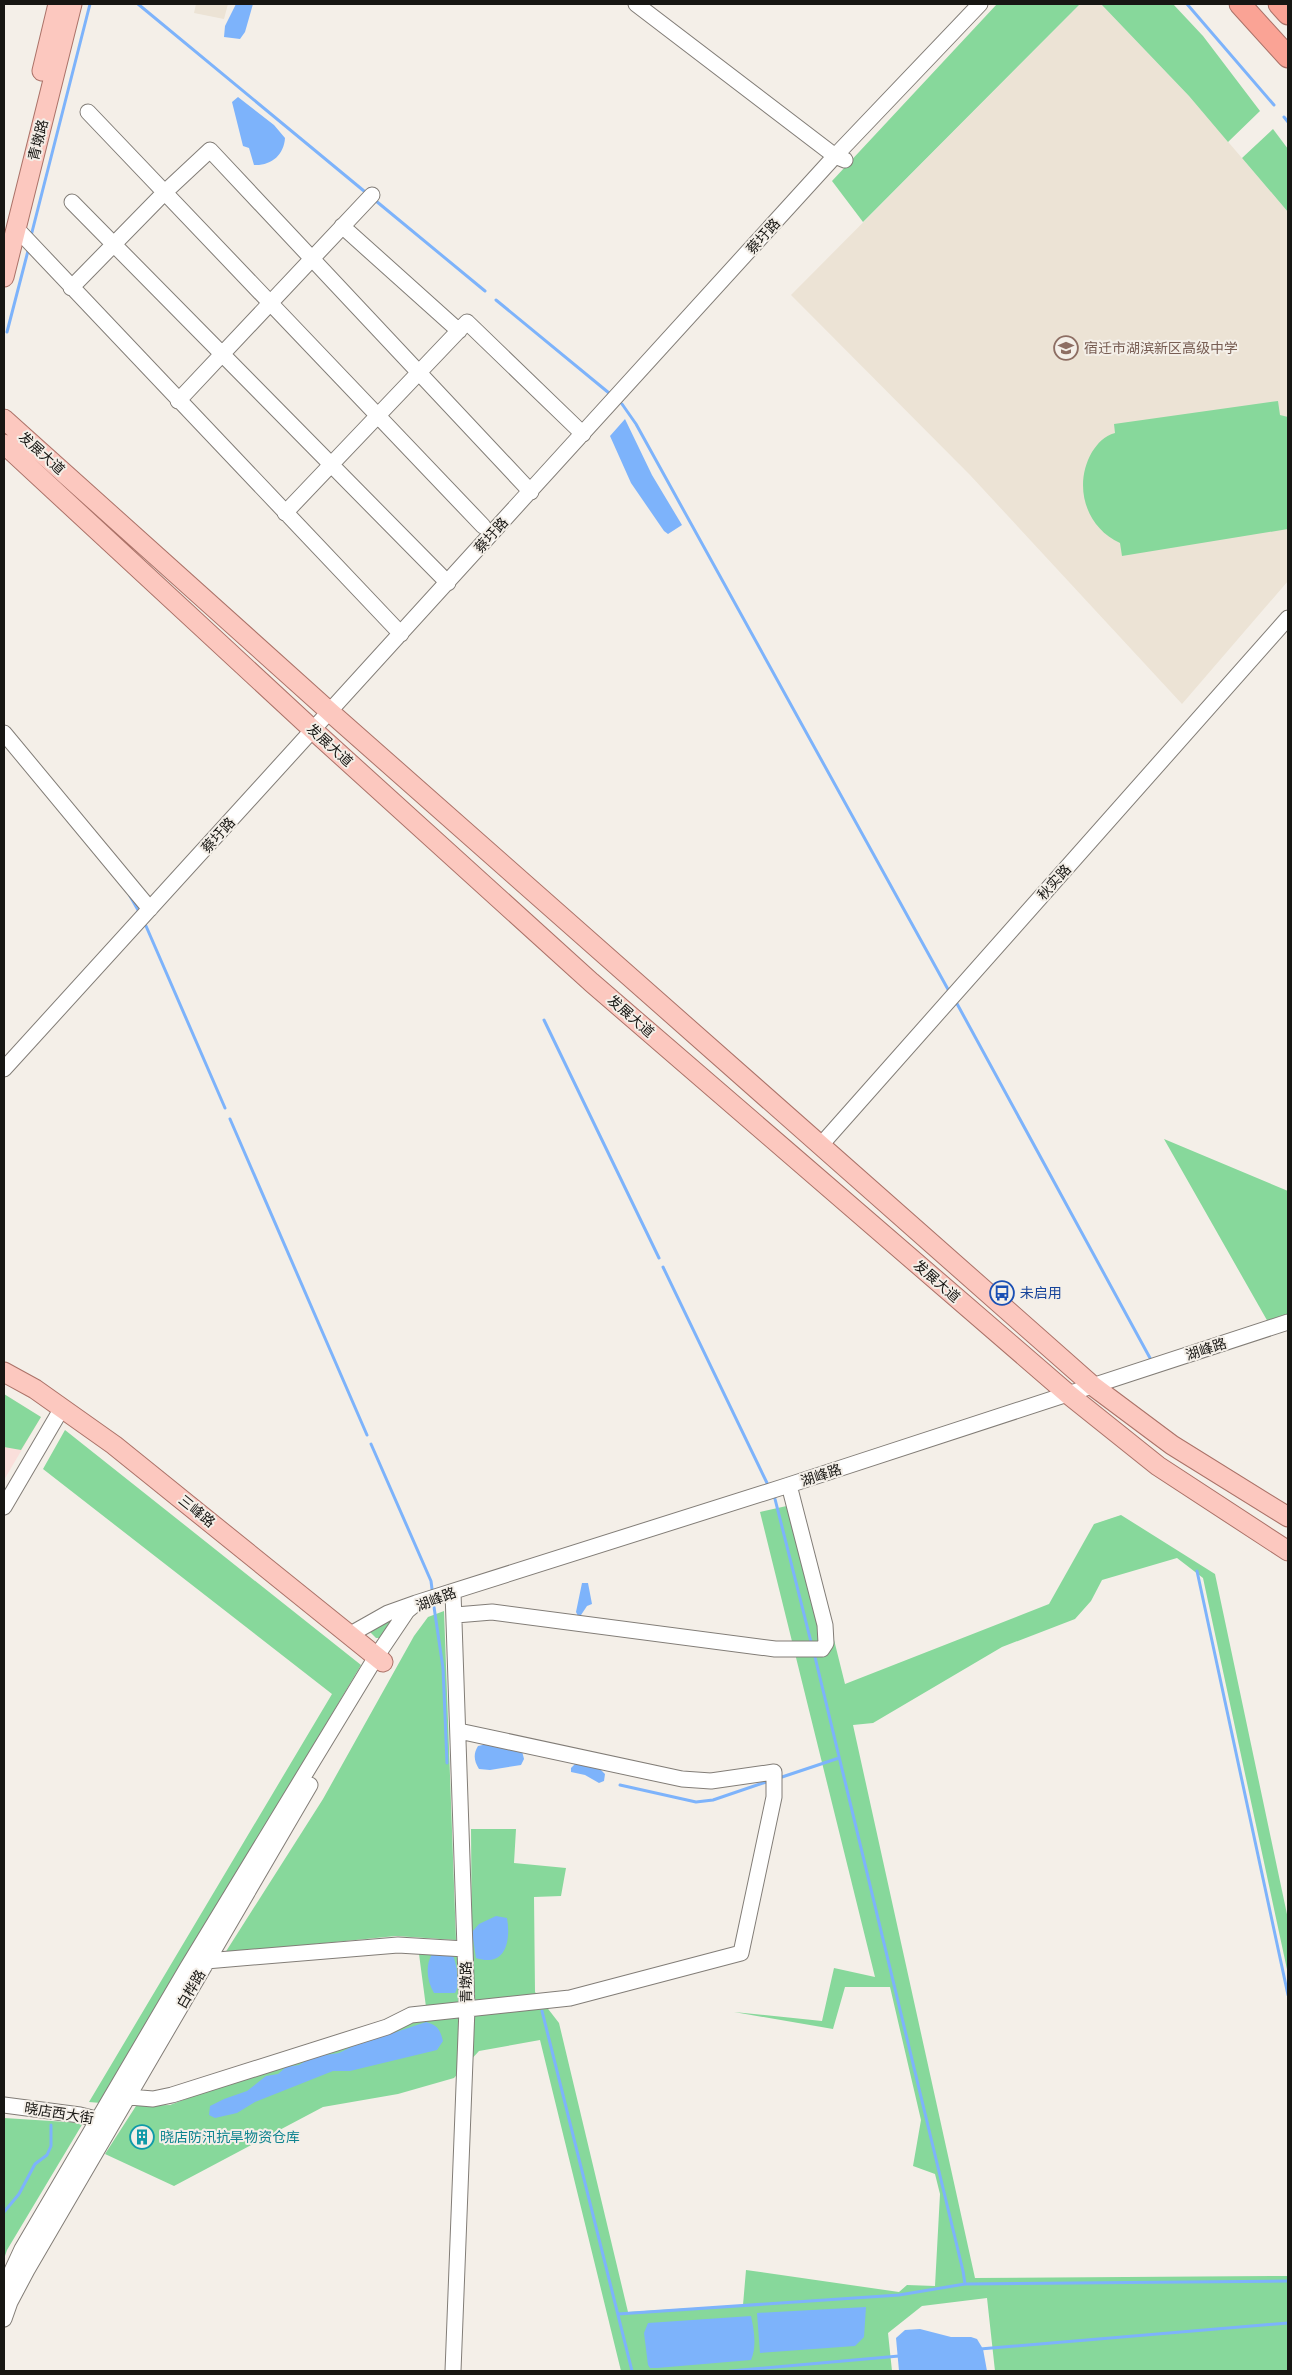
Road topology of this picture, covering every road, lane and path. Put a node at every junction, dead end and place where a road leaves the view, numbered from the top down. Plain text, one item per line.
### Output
1 (58, 4) edge
2 (72, 4) edge
3 (636, 4) edge
4 (980, 4) edge
5 (1240, 4) edge
6 (1279, 4) edge
7 (1288, 14) edge
8 (1288, 57) edge
9 (88, 112) dead end
10 (840, 158) junction
11 (165, 192) junction
12 (372, 195) dead end
13 (72, 202) dead end
14 (342, 226) junction
15 (20, 236) edge
16 (113, 246) junction
17 (311, 259) junction
18 (4, 277) edge
19 (71, 288) junction
20 (270, 303) junction
21 (459, 331) junction
22 (221, 354) junction
23 (419, 373) junction
24 (178, 401) junction
25 (378, 416) junction
26 (4, 419) edge
27 (583, 434) junction
28 (4, 444) edge
29 (331, 465) junction
30 (530, 492) junction
31 (285, 513) junction
32 (483, 526) dead end
33 (448, 582) junction
34 (1288, 618) edge
35 (401, 634) junction
36 (330, 712) junction
37 (314, 730) junction
38 (4, 733) edge
39 (150, 909) junction
40 (4, 1069) edge
41 (820, 1146) junction
42 (1288, 1322) edge
43 (4, 1372) edge
44 (1094, 1386) junction
45 (1068, 1394) junction
46 (62, 1408) junction
47 (789, 1485) junction
48 (4, 1507) edge
49 (1288, 1517) edge
50 (1288, 1551) edge
51 (453, 1592) junction
52 (416, 1603) junction
53 (456, 1615) junction
54 (349, 1635) junction
55 (380, 1659) junction
56 (459, 1731) junction
57 (465, 1949) junction
58 (206, 1961) junction
59 (467, 2008) junction
60 (129, 2097) junction
61 (4, 2105) edge
62 (106, 2121) junction
63 (4, 2288) edge
64 (4, 2319) edge
65 (453, 2371) edge

1 - 15 main road, 青墩路
2 - 15 main road, 青墩路
3 - 10 street
4 - 10 street, 蔡圩路
5 - 8 highway
6 - 7 highway
9 - 11 street
10 - 27 street, 蔡圩路
11 - 16 street
11 - 17 street
11 - 20 street
12 - 14 street
13 - 16 street
14 - 17 street
14 - 21 street
15 - 18 main road, 青墩路
15 - 19 street
16 - 19 street
16 - 22 street
17 - 20 street
17 - 23 street
19 - 24 street
20 - 22 street
20 - 25 street
21 - 23 street
21 - 27 street
22 - 24 street
22 - 29 street
23 - 25 street
23 - 30 street
24 - 31 street
25 - 29 street
25 - 32 street
26 - 36 main road, 发展大道
27 - 30 street, 蔡圩路
28 - 37 main road, 发展大道
29 - 31 street
29 - 33 street
30 - 33 street, 蔡圩路
31 - 35 street
33 - 35 street, 蔡圩路
34 - 41 street, 秋实路
35 - 36 street, 蔡圩路
36 - 37 street, 蔡圩路
36 - 41 main road, 发展大道
37 - 39 street, 蔡圩路
37 - 45 main road, 发展大道
38 - 39 street
39 - 40 street, 蔡圩路
41 - 44 main road, 发展大道
42 - 44 street, 湖峰路
43 - 46 main road, 三峰路
44 - 45 street, 湖峰路
44 - 49 main road, 发展大道
45 - 47 street, 湖峰路
45 - 50 main road, 发展大道
46 - 48 street
46 - 54 main road, 三峰路
47 - 51 street, 湖峰路
47 - 53 street
51 - 52 street, 湖峰路
51 - 53 street, 青墩路
52 - 54 street
52 - 55 street, 湖峰路
53 - 56 street, 青墩路
54 - 55 main road, 三峰路
55 - 58 street, 白桦路
55 - 62 street, 白桦路
56 - 57 street, 青墩路
56 - 59 street
57 - 58 street
57 - 59 street, 青墩路
58 - 60 street, 白桦路
59 - 60 street
59 - 65 street, 青墩路
60 - 62 street, 白桦路
61 - 62 street, 晓店西大街
62 - 63 street, 白桦路
62 - 64 street, 白桦路

